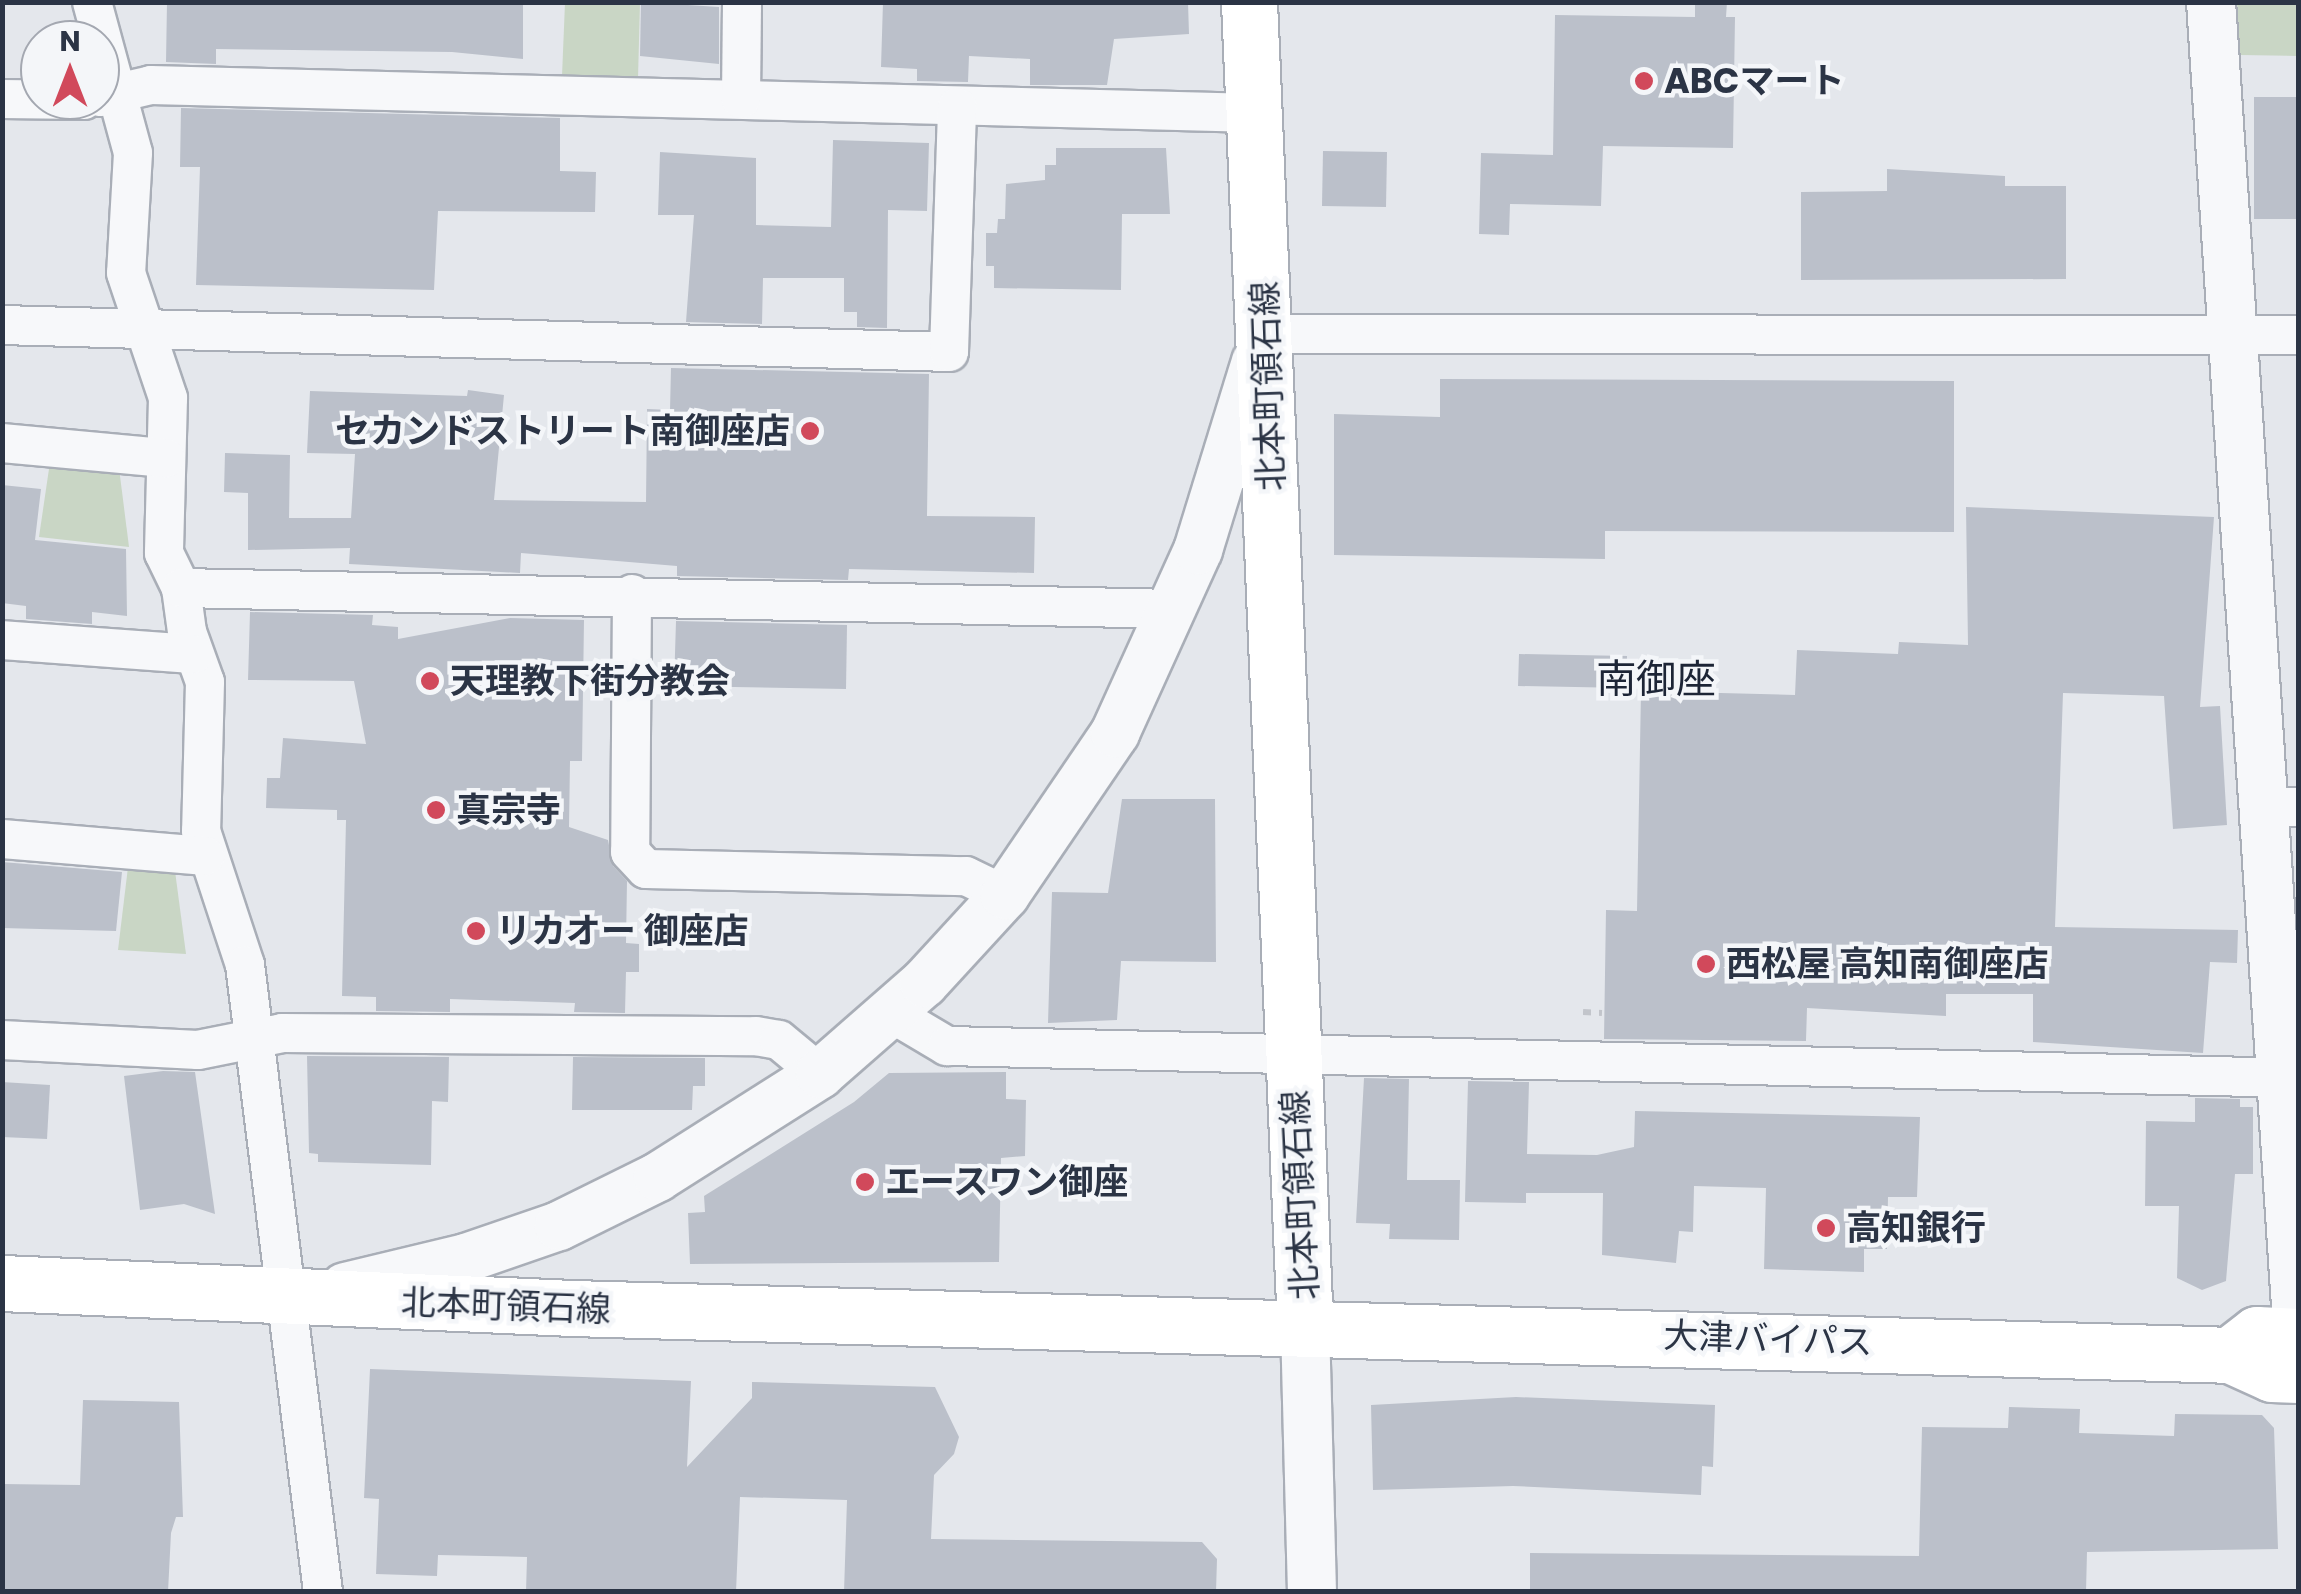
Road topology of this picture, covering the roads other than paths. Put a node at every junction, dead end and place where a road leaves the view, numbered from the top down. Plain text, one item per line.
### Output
1 (742, 2) edge
2 (1249, 2) edge
3 (2210, 2) edge
4 (120, 92) edge
5 (741, 99) junction
6 (958, 107) junction
7 (1256, 112) junction
8 (114, 120) edge
9 (2, 325) edge
10 (142, 334) junction
11 (1264, 334) junction
12 (2298, 335) edge
13 (2233, 336) junction
14 (2, 443) edge
15 (165, 458) junction
16 (182, 588) junction
17 (632, 594) junction
18 (1174, 610) junction
19 (2, 640) edge
20 (193, 654) junction
21 (2279, 807) edge
22 (2, 839) edge
23 (206, 856) junction
24 (1005, 895) junction
25 (892, 1014) junction
26 (2, 1040) edge
27 (254, 1040) junction
28 (1293, 1052) junction
29 (820, 1074) junction
30 (2288, 1078) edge
31 (2, 1284) edge
32 (290, 1298) junction
33 (1305, 1326) junction
34 (2298, 1336) edge
35 (2230, 1354) junction
36 (2298, 1375) edge
37 (323, 1592) edge
38 (1312, 1592) edge

1 - 5 street
2 - 7 main road, 北本町領石線
3 - 13 street
4 - 5 street
5 - 6 street
6 - 7 street
6 - 10 street
7 - 11 main road, 北本町領石線
8 - 10 street
9 - 10 street
10 - 15 street
11 - 13 street
11 - 18 street
11 - 28 main road, 北本町領石線
12 - 13 street
13 - 21 street
14 - 15 street
15 - 16 street
16 - 17 street
16 - 20 street
17 - 18 street
17 - 24 street
18 - 24 street
19 - 20 street
20 - 23 street
21 - 30 street
22 - 23 street
23 - 27 street
24 - 25 street
25 - 28 street
25 - 29 street
26 - 27 street
27 - 29 street
27 - 32 street
28 - 30 street
28 - 33 main road, 北本町領石線
29 - 32 street
30 - 34 street
31 - 32 main road, 北本町領石線
32 - 33 main road, 北本町領石線
32 - 37 street
33 - 35 main road, 大津バイパス
33 - 38 street
34 - 35 main road, 大津バイパス
35 - 36 main road, 大津バイパス

